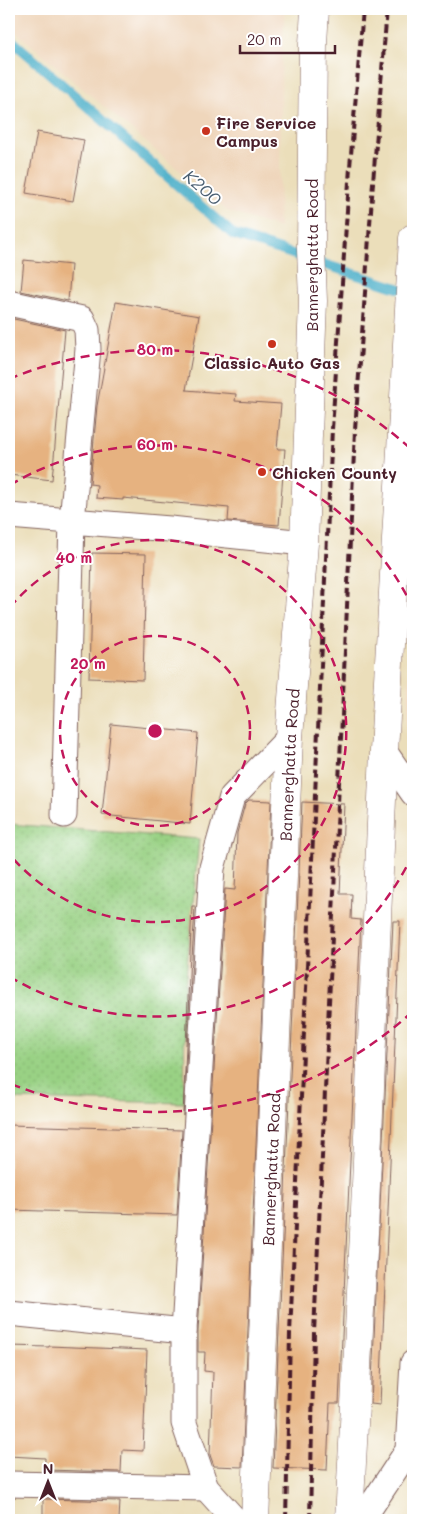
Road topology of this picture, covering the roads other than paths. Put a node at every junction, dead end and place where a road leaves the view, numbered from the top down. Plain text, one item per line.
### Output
1 (315, 9) edge
2 (413, 238) edge
3 (9, 303) edge
4 (9, 516) edge
5 (72, 521) junction
6 (304, 543) junction
7 (289, 738) junction
8 (384, 751) junction
9 (413, 793) edge
10 (64, 815) dead end
11 (9, 1313) edge
12 (184, 1331) junction
13 (413, 1363) edge
14 (9, 1484) edge
15 (206, 1488) junction
16 (235, 1520) edge
17 (254, 1520) edge
18 (349, 1520) edge
19 (362, 1520) edge

1 - 6 main road, Bannerghatta Road
2 - 8 main road
3 - 5 street
4 - 5 street
5 - 6 street
5 - 10 street
6 - 7 main road, Bannerghatta Road
7 - 12 street
7 - 17 main road, Bannerghatta Road
8 - 9 street
8 - 18 main road
11 - 12 street
12 - 15 street
13 - 19 street
14 - 15 street
15 - 16 street

